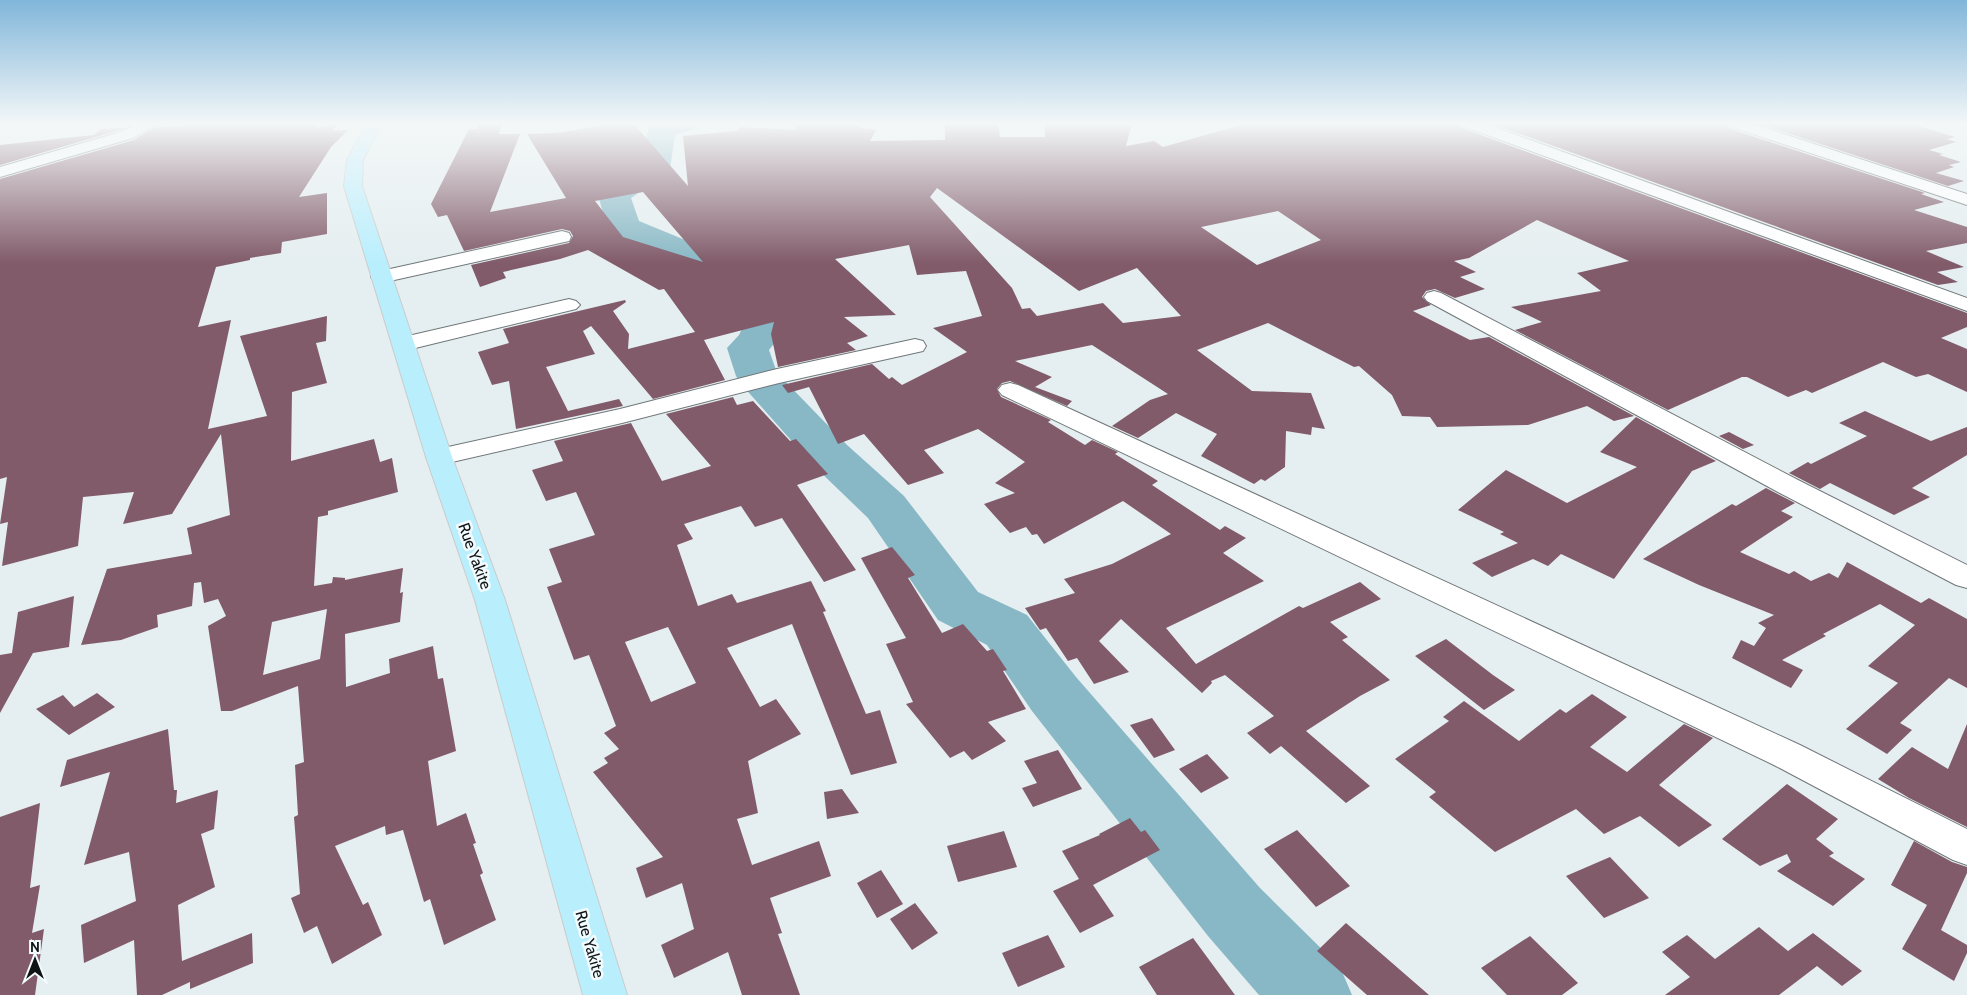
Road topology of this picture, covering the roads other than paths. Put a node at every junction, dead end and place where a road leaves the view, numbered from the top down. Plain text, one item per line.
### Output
1 (354, 169) edge
2 (1595, 169) edge
3 (1875, 169) edge
4 (1967, 200) edge
5 (562, 237) dead end
6 (382, 277) junction
7 (1434, 297) dead end
8 (569, 305) dead end
9 (1967, 305) edge
10 (403, 344) junction
11 (915, 346) dead end
12 (1010, 390) dead end
13 (439, 457) junction
14 (1967, 578) edge
15 (1967, 848) edge
16 (605, 995) edge

1 - 6 main road, Rue Yakite
2 - 9 street
3 - 4 street
5 - 6 street
6 - 10 main road, Rue Yakite
7 - 14 street
8 - 10 street
10 - 13 main road, Rue Yakite
11 - 13 street
12 - 15 street
13 - 16 main road, Rue Yakite

